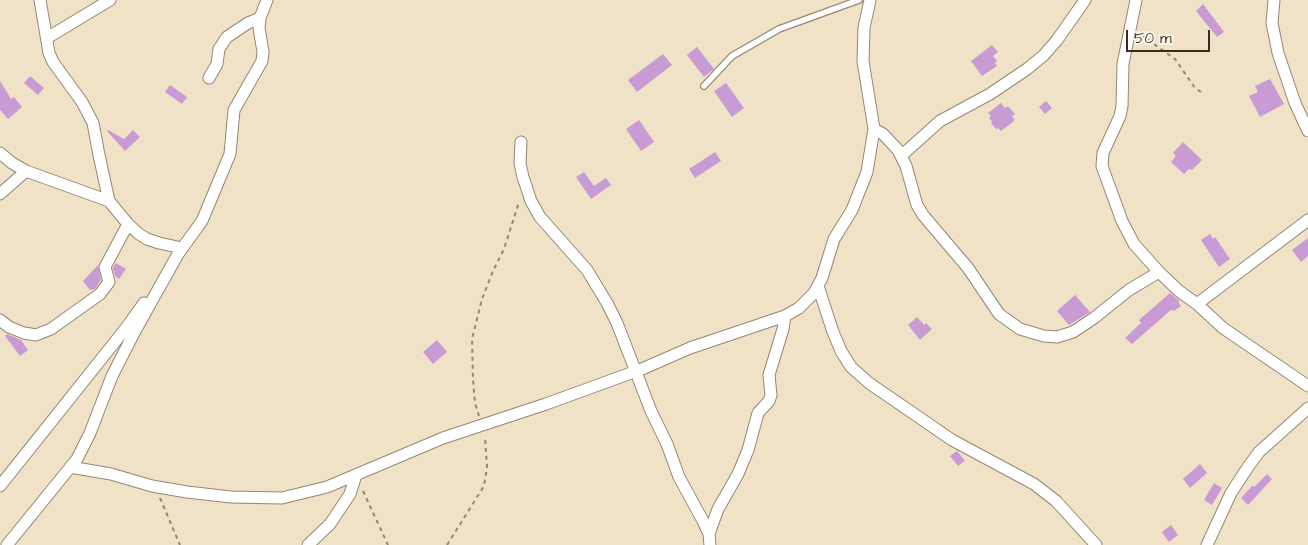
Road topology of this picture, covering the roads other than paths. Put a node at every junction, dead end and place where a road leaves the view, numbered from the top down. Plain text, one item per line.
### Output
1 (40, 0) edge
2 (110, 0) edge
3 (859, 0) edge
4 (870, 0) edge
5 (1085, 0) edge
6 (1136, 0) edge
7 (1274, 0) edge
8 (262, 1) edge
9 (260, 18) junction
10 (47, 38) junction
11 (209, 78) dead end
12 (704, 86) dead end
13 (874, 129) junction
14 (1308, 131) edge
15 (521, 142) dead end
16 (0, 153) edge
17 (901, 156) junction
18 (26, 171) junction
19 (0, 194) edge
20 (109, 200) junction
21 (1308, 220) edge
22 (128, 224) junction
23 (180, 252) junction
24 (1158, 272) junction
25 (818, 286) junction
26 (1197, 304) junction
27 (785, 316) junction
28 (0, 320) edge
29 (636, 371) junction
30 (1308, 386) edge
31 (1308, 408) edge
32 (70, 468) junction
33 (356, 475) junction
34 (0, 486) edge
35 (710, 540) edge
36 (6, 545) edge
37 (308, 545) edge
38 (1096, 545) edge
39 (1207, 545) edge

1 - 10 street
2 - 10 street
3 - 12 lane
4 - 13 street
5 - 17 street
6 - 24 street
7 - 14 street
8 - 9 street
9 - 11 street
9 - 23 street
10 - 20 street
13 - 17 street
13 - 25 street
15 - 29 street
16 - 18 street
17 - 24 street
18 - 19 street
18 - 20 street
20 - 22 street
21 - 26 street
22 - 23 street
22 - 28 street
23 - 32 street
23 - 34 street
24 - 26 street
25 - 27 street
25 - 38 street
26 - 30 street
27 - 29 street
27 - 35 street
29 - 33 street
29 - 35 street
31 - 39 street
32 - 33 street
32 - 36 street
33 - 37 street

